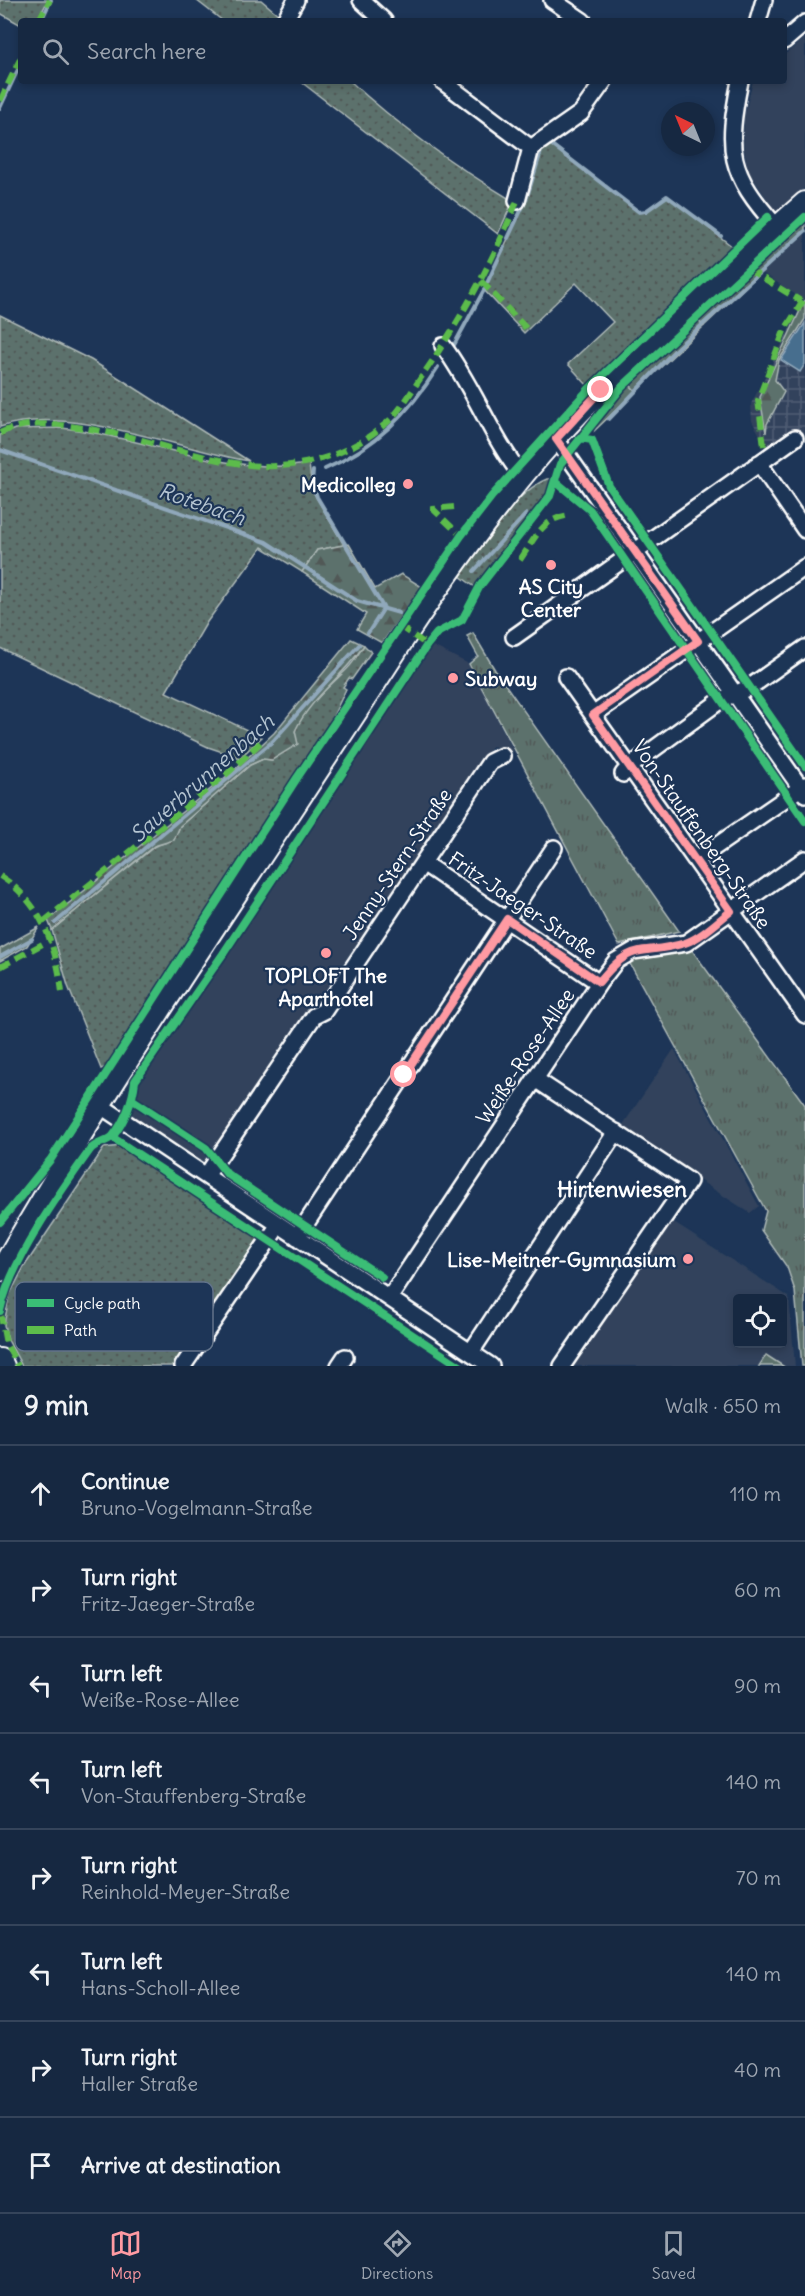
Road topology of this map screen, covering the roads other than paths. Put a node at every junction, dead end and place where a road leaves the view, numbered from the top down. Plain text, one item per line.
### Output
1 (296, 0) edge
2 (361, 0) edge
3 (552, 0) edge
4 (764, 0) edge
5 (286, 18) dead end
6 (381, 18) edge
7 (579, 18) edge
8 (759, 18) edge
9 (805, 23) edge
10 (787, 38) edge
11 (446, 84) edge
12 (602, 84) edge
13 (740, 84) edge
14 (531, 148) junction
15 (517, 201) dead end
16 (805, 202) edge
17 (777, 227) junction
18 (444, 346) dead end
19 (795, 438) dead end
20 (556, 439) junction
21 (759, 463) junction
22 (523, 477) junction
23 (805, 530) edge
24 (635, 550) junction
25 (805, 567) edge
26 (514, 637) dead end
27 (698, 641) junction
28 (805, 648) edge
29 (566, 677) dead end
30 (735, 694) junction
31 (593, 715) junction
32 (502, 756) dead end
33 (626, 770) junction
34 (804, 789) edge
35 (554, 848) dead end
36 (696, 860) junction
37 (805, 860) edge
38 (423, 863) junction
39 (731, 911) junction
40 (507, 919) junction
41 (599, 982) junction
42 (805, 1015) edge
43 (535, 1079) junction
44 (101, 1106) junction
45 (616, 1132) junction
46 (206, 1176) junction
47 (44, 1194) junction
48 (26, 1219) junction
49 (278, 1226) junction
50 (297, 1237) junction
51 (0, 1243) edge
52 (0, 1255) edge
53 (0, 1271) edge
54 (390, 1297) junction
55 (213, 1322) edge
56 (193, 1351) edge
57 (471, 1352) junction
58 (0, 1359) edge
59 (4, 1366) edge
60 (183, 1366) edge
61 (491, 1366) edge
62 (562, 1366) edge

1 - 5 street
2 - 6 street
3 - 7 street
4 - 8 street
9 - 10 street
11 - 14 street
12 - 14 street
13 - 17 street
14 - 15 street
16 - 17 main road
17 - 20 main road
18 - 22 street
19 - 21 street
20 - 22 main road
20 - 24 street
21 - 23 street
21 - 24 street
22 - 44 main road
24 - 26 street
24 - 27 street
25 - 27 street
27 - 30 street
27 - 31 street
28 - 30 street
29 - 31 street, Von-Stauffenberg-Straße
30 - 33 street
30 - 34 street
31 - 33 street, Von-Stauffenberg-Straße
32 - 38 street, Jenny-Stern-Straße
33 - 36 street, Von-Stauffenberg-Straße
34 - 36 street
35 - 40 street
36 - 39 street, Von-Stauffenberg-Straße
37 - 39 street, Weiße-Rose-Allee
38 - 40 street, Fritz-Jaeger-Straße
38 - 46 street, Jenny-Stern-Straße
39 - 41 street, Weiße-Rose-Allee
39 - 42 street, Von-Stauffenberg-Straße
40 - 41 street, Fritz-Jaeger-Straße
40 - 50 street
41 - 43 street, Weiße-Rose-Allee
43 - 45 street
43 - 54 street, Weiße-Rose-Allee
44 - 46 street
44 - 47 main road
45 - 57 street
45 - 62 street
46 - 49 street
47 - 48 main road
47 - 53 main road
48 - 51 main road
48 - 52 main road
49 - 50 street
49 - 55 street
50 - 54 street
54 - 57 street
56 - 60 street
57 - 61 street
58 - 59 main road

